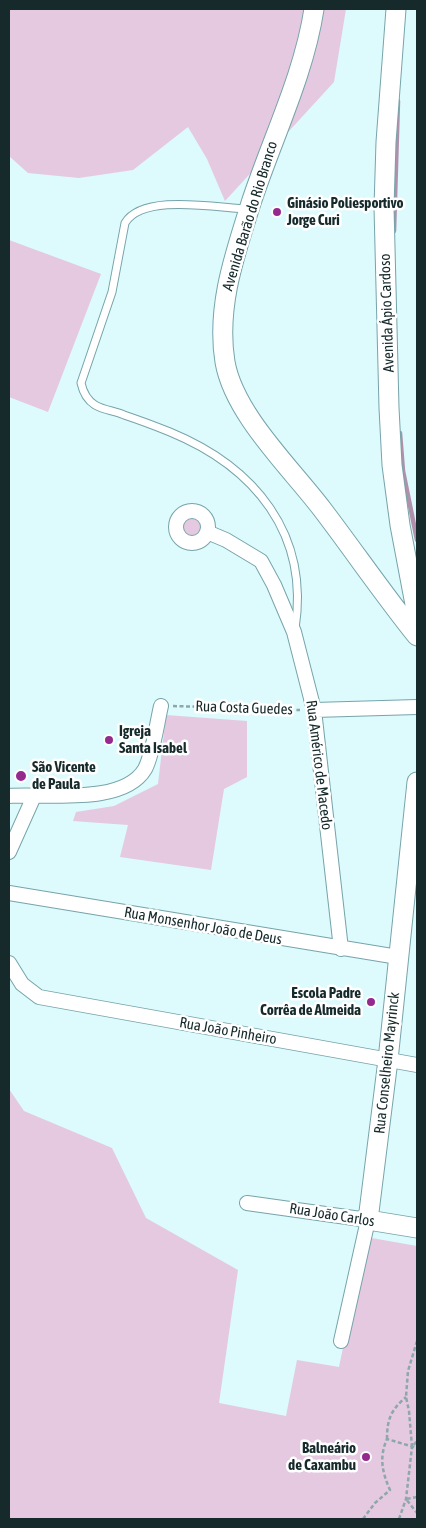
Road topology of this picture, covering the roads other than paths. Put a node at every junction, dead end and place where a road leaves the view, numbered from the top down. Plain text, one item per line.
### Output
1 (314, 9) edge
2 (396, 9) edge
3 (249, 209) junction
4 (207, 532) dead end
5 (417, 615) edge
6 (294, 632) junction
7 (417, 636) edge
8 (162, 706) road end
9 (417, 707) edge
10 (314, 710) junction
11 (417, 782) edge
12 (36, 794) junction
13 (9, 796) edge
14 (9, 852) edge
15 (414, 852) edge
16 (9, 893) edge
17 (341, 949) junction
18 (398, 957) junction
19 (9, 963) edge
20 (388, 1060) junction
21 (417, 1065) edge
22 (247, 1202) dead end
23 (368, 1220) junction
24 (417, 1228) edge
25 (341, 1341) dead end

1 - 3 street, Avenida Barão do Rio Branco
2 - 5 street, Avenida Ápio Cardoso
3 - 6 lane
3 - 7 street, Avenida Barão do Rio Branco
4 - 6 street, Rua Américo de Macedo
6 - 10 street, Rua Américo de Macedo
8 - 12 street
9 - 10 street, Rua Costa Guedes
10 - 17 street, Rua Américo de Macedo
11 - 15 street, Rua Conselheiro Mayrinck
12 - 13 street
12 - 14 street
15 - 18 street, Rua Conselheiro Mayrinck
16 - 17 street, Rua Monsenhor João de Deus
17 - 18 street, Rua Monsenhor João de Deus
18 - 20 street, Rua Conselheiro Mayrinck
19 - 20 street, Rua João Pinheiro
20 - 21 street, Rua João Pinheiro
20 - 23 street, Rua Conselheiro Mayrinck
22 - 23 street, Rua João Carlos
23 - 24 street, Rua João Carlos
23 - 25 street, Rua Conselheiro Mayrinck

